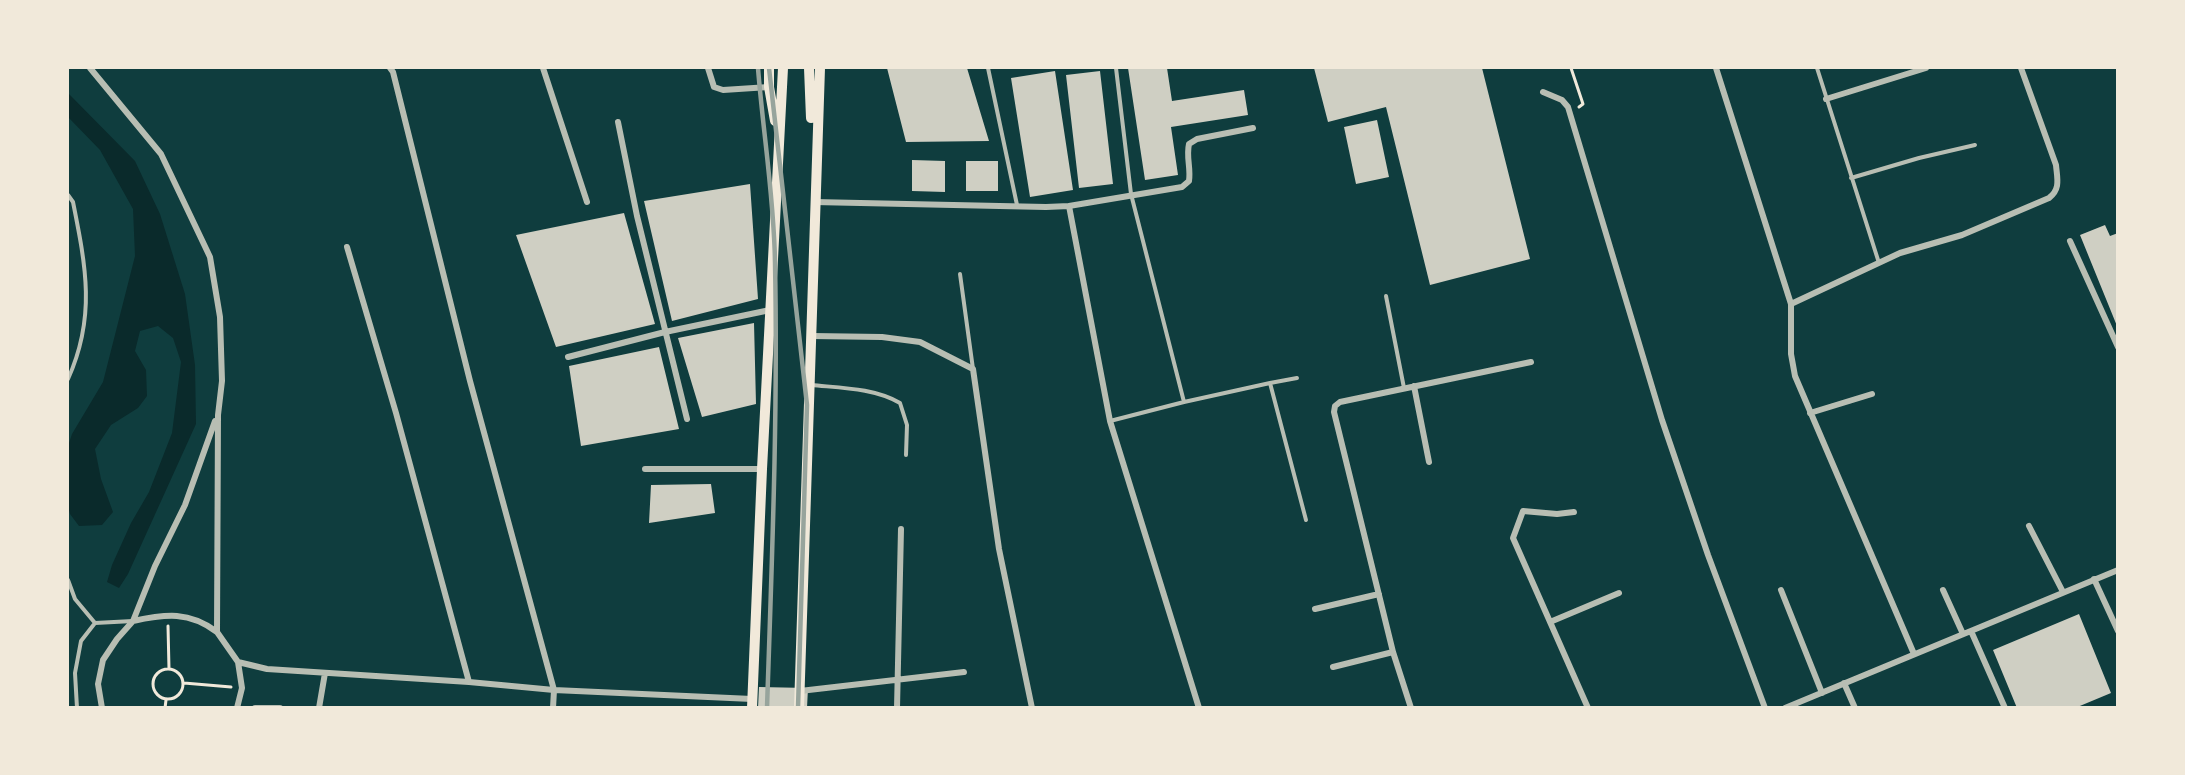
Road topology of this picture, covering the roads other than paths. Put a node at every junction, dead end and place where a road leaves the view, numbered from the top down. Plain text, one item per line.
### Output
1 (90, 68) edge
2 (390, 68) edge
3 (543, 68) edge
4 (708, 68) edge
5 (769, 68) edge
6 (783, 68) edge
7 (808, 68) edge
8 (820, 68) edge
9 (988, 68) edge
10 (1116, 68) edge
11 (1716, 68) edge
12 (1817, 68) edge
13 (1926, 68) edge
14 (2021, 68) edge
15 (769, 87) junction
16 (1543, 92) dead end
17 (1826, 99) junction
18 (618, 122) dead end
19 (1253, 128) dead end
20 (778, 136) junction
21 (1975, 145) dead end
22 (815, 177) junction
23 (1851, 178) junction
24 (1131, 194) junction
25 (68, 195) edge
26 (587, 202) dead end
27 (814, 202) junction
28 (1017, 205) junction
29 (1069, 206) junction
30 (2070, 241) dead end
31 (347, 247) dead end
32 (1879, 263) junction
33 (960, 274) dead end
34 (1386, 296) dead end
35 (1791, 304) junction
36 (770, 310) junction
37 (665, 332) junction
38 (812, 336) junction
39 (2118, 347) edge
40 (568, 357) dead end
41 (1531, 362) dead end
42 (973, 369) junction
43 (1297, 378) dead end
44 (68, 379) edge
45 (1270, 383) junction
46 (810, 385) junction
47 (1414, 386) junction
48 (1404, 388) junction
49 (1872, 394) dead end
50 (1184, 402) junction
51 (1810, 413) junction
52 (218, 415) junction
53 (687, 419) dead end
54 (1110, 421) junction
55 (906, 455) dead end
56 (1429, 462) dead end
57 (762, 469) junction
58 (645, 470) dead end
59 (1574, 512) dead end
60 (1306, 520) dead end
61 (2029, 526) dead end
62 (901, 529) dead end
63 (2118, 570) edge
64 (2094, 579) junction
65 (68, 580) edge
66 (1781, 590) dead end
67 (1943, 590) dead end
68 (2063, 592) junction
69 (1619, 593) dead end
70 (1379, 594) junction
71 (1315, 609) dead end
72 (133, 621) junction
73 (1550, 622) junction
74 (95, 623) junction
75 (1971, 631) junction
76 (2118, 631) edge
77 (217, 632) junction
78 (1963, 634) junction
79 (1393, 652) junction
80 (1914, 654) junction
81 (238, 662) junction
82 (1333, 667) dead end
83 (964, 672) dead end
84 (325, 673) junction
85 (898, 679) junction
86 (469, 682) junction
87 (1845, 684) junction
88 (554, 690) junction
89 (800, 692) junction
90 (1822, 693) junction
91 (752, 703) edge
92 (77, 708) edge
93 (102, 708) edge
94 (237, 708) edge
95 (255, 708) edge
96 (280, 708) edge
97 (319, 708) edge
98 (554, 708) edge
99 (799, 708) edge
100 (897, 708) edge
101 (1032, 708) edge
102 (1199, 708) edge
103 (1411, 708) edge
104 (1588, 708) edge
105 (1765, 708) edge
106 (1785, 708) edge
107 (1856, 708) edge
108 (2005, 708) edge

1 - 52 street
2 - 88 street
3 - 26 street
4 - 15 street
5 - 15 main road
6 - 20 main road
7 - 22 main road
8 - 22 main road
9 - 28 lane
10 - 24 lane
11 - 35 street
12 - 17 lane
13 - 17 street
14 - 32 street
15 - 20 main road
16 - 105 street
17 - 23 lane
18 - 37 street
19 - 24 street
20 - 36 main road
21 - 23 lane
22 - 27 main road
23 - 32 lane
24 - 29 street
24 - 50 lane
25 - 44 lane
27 - 28 street
27 - 38 main road
28 - 29 street
29 - 54 street
30 - 39 street
31 - 86 street
32 - 35 street
33 - 42 lane
34 - 48 lane
35 - 51 street
36 - 37 street
36 - 57 main road
37 - 40 street
37 - 53 street
38 - 42 street
38 - 46 main road
41 - 47 street
42 - 101 street
43 - 45 lane
45 - 50 lane
45 - 60 lane
46 - 55 lane
46 - 89 main road
47 - 48 street
47 - 56 street
48 - 70 street
49 - 51 street
50 - 54 lane
51 - 80 street
52 - 72 street
52 - 77 street
54 - 102 street
57 - 58 street
57 - 91 main road
59 - 73 street
61 - 68 street
62 - 85 street
63 - 64 street
64 - 68 street
64 - 76 street
65 - 74 lane
66 - 90 street
67 - 78 street
68 - 75 street
69 - 73 street
70 - 71 street
70 - 79 street
72 - 74 lane
72 - 77 street
72 - 93 street
73 - 104 street
74 - 92 lane
75 - 78 street
75 - 108 street
77 - 81 street
78 - 80 street
79 - 82 street
79 - 103 street
80 - 87 street
81 - 84 street
81 - 94 street
83 - 85 street
84 - 86 street
84 - 97 street
85 - 89 street
85 - 100 street
86 - 88 street
87 - 90 street
87 - 107 street
88 - 91 street
88 - 98 street
89 - 99 main road
90 - 106 street
95 - 96 street

